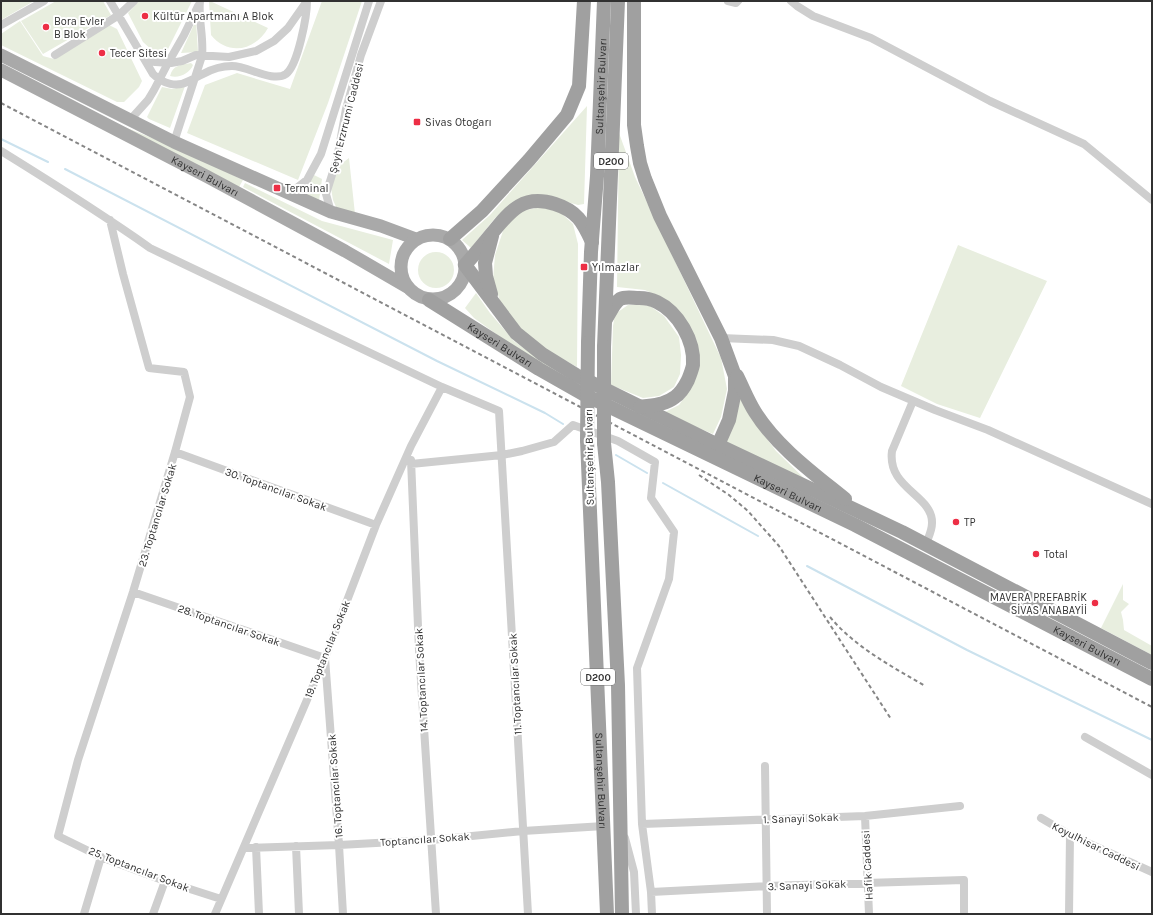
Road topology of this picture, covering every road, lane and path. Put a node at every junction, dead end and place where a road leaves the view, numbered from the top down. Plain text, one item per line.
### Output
1 (44, 1) edge
2 (110, 1) edge
3 (134, 1) edge
4 (200, 1) edge
5 (307, 1) edge
6 (369, 1) edge
7 (380, 1) edge
8 (584, 1) edge
9 (604, 1) edge
10 (618, 1) edge
11 (628, 1) edge
12 (634, 1) edge
13 (728, 1) edge
14 (738, 1) edge
15 (791, 1) edge
16 (118, 15) junction
17 (1, 25) edge
18 (1, 55) edge
19 (55, 55) dead end
20 (202, 56) junction
21 (144, 57) junction
22 (168, 63) junction
23 (1, 70) edge
24 (195, 78) junction
25 (159, 80) junction
26 (130, 120) junction
27 (174, 142) junction
28 (612, 150) junction
29 (1, 151) edge
30 (289, 194) junction
31 (1152, 200) edge
32 (331, 212) junction
33 (110, 220) junction
34 (493, 232) junction
35 (416, 239) junction
36 (450, 239) junction
37 (592, 242) junction
38 (465, 265) junction
39 (406, 287) junction
40 (429, 300) junction
41 (493, 301) junction
42 (605, 321) junction
43 (721, 338) junction
44 (732, 365) junction
45 (442, 387) junction
46 (913, 401) junction
47 (640, 407) junction
48 (411, 446) junction
49 (712, 449) junction
50 (176, 452) junction
51 (502, 455) junction
52 (411, 464) junction
53 (1152, 503) edge
54 (862, 513) junction
55 (376, 525) junction
56 (926, 544) junction
57 (134, 592) junction
58 (325, 658) junction
59 (1152, 663) edge
60 (1152, 679) edge
61 (1085, 737) dead end
62 (765, 766) dead end
63 (1152, 775) edge
64 (960, 806) dead end
65 (865, 816) junction
66 (1041, 818) dead end
67 (620, 819) junction
68 (766, 819) junction
69 (642, 824) junction
70 (604, 826) junction
71 (523, 831) junction
72 (1070, 835) junction
73 (58, 836) joint
74 (431, 840) junction
75 (339, 845) junction
76 (296, 846) junction
77 (245, 848) junction
78 (256, 848) junction
79 (101, 856) junction
80 (1152, 872) edge
81 (164, 880) junction
82 (868, 882) junction
83 (768, 886) junction
84 (651, 892) junction
85 (221, 899) junction
86 (84, 914) edge
87 (153, 914) edge
88 (215, 914) edge
89 (259, 914) edge
90 (299, 914) edge
91 (343, 914) edge
92 (436, 914) edge
93 (528, 914) edge
94 (607, 914) edge
95 (622, 914) edge
96 (636, 914) edge
97 (652, 914) edge
98 (768, 914) edge
99 (869, 914) edge
100 (964, 914) edge
101 (1069, 914) edge

1 - 17 street
2 - 16 street
3 - 16 street
4 - 20 street
4 - 22 street
5 - 20 street
5 - 24 street
6 - 30 street, Şeyh Erzrrumi Caddesi
7 - 32 street, Şeyh Erzrrumi Caddesi
8 - 36 highway
9 - 37 highway, Sultanşehir Bulvarı / D200
10 - 28 highway, Sultanşehir Bulvarı / D200
11 - 28 highway
12 - 43 highway
13 - 14 street
15 - 31 street
16 - 19 street
16 - 21 street
18 - 26 main road, Kayseri Bulvarı
20 - 22 street
20 - 24 street
21 - 22 street
21 - 25 street
22 - 25 street
23 - 39 main road, Kayseri Bulvarı
24 - 25 street
24 - 27 street
25 - 26 street
26 - 27 main road, Kayseri Bulvarı
27 - 30 main road, Kayseri Bulvarı
28 - 42 highway, Sultanşehir Bulvarı / D200
29 - 33 street
30 - 32 main road, Kayseri Bulvarı
32 - 35 main road, Kayseri Bulvarı
33 - 45 street
33 - 50 street, 23. Toptancılar Sokak
34 - 37 highway
34 - 38 highway
34 - 41 highway
35 - 36 main road
35 - 39 main road
36 - 38 main road
37 - 70 highway, Sultanşehir Bulvarı / D200, bridge
38 - 40 main road
38 - 41 highway, Kayseri Bulvarı
39 - 40 main road
40 - 49 highway, Kayseri Bulvarı
41 - 47 highway, Kayseri Bulvarı
42 - 47 highway
42 - 67 highway, Sultanşehir Bulvarı / D200, bridge
43 - 44 highway
43 - 46 street
44 - 49 highway
44 - 54 highway
45 - 48 street, 19. Toptancılar Sokak
45 - 51 street, 11. Toptancılar Sokak
46 - 53 street
46 - 56 street
47 - 49 highway, Kayseri Bulvarı
48 - 52 street, 14. Toptancılar Sokak
48 - 55 street, 19. Toptancılar Sokak
49 - 54 highway, Kayseri Bulvarı
49 - 60 highway, Kayseri Bulvarı
50 - 55 street, 30. Toptancılar Sokak
50 - 57 street, 23. Toptancılar Sokak
51 - 52 street
51 - 69 street
51 - 71 street, 11. Toptancılar Sokak
52 - 74 street, 14. Toptancılar Sokak
54 - 56 highway, Kayseri Bulvarı
55 - 58 street, 19. Toptancılar Sokak
56 - 59 highway, Kayseri Bulvarı
57 - 58 street, 28. Toptancılar Sokak
57 - 73 street, 23. Toptancılar Sokak
58 - 75 street, 16. Toptancılar Sokak
58 - 77 street, 19. Toptancılar Sokak
61 - 63 street
62 - 68 street
64 - 65 street, 1. Sanayi Sokak
65 - 68 street, 1. Sanayi Sokak
65 - 82 street, Hafik Caddesi
66 - 72 street, Koyulhisar Caddesi
67 - 95 highway, Sultanşehir Bulvarı / D200
67 - 96 street
68 - 69 street, 1. Sanayi Sokak
68 - 83 street
69 - 84 street
70 - 71 street, Toptancılar Sokak
70 - 94 highway, Sultanşehir Bulvarı / D200
71 - 74 street, Toptancılar Sokak
71 - 93 street, 11. Toptancılar Sokak
72 - 80 street, Koyulhisar Caddesi
72 - 101 street
73 - 79 street, 25. Toptancılar Sokak
74 - 75 street, Toptancılar Sokak
74 - 92 street, 14. Toptancılar Sokak
75 - 76 street, Toptancılar Sokak
75 - 91 street, 16. Toptancılar Sokak
76 - 78 street, Toptancılar Sokak
76 - 90 street
77 - 78 street, Toptancılar Sokak
77 - 85 street, 19. Toptancılar Sokak
78 - 89 street
79 - 81 street, 25. Toptancılar Sokak
79 - 86 street
81 - 85 street, 25. Toptancılar Sokak
81 - 87 street
82 - 83 street, 3. Sanayi Sokak
82 - 99 street, Hafik Caddesi
82 - 100 street, 3. Sanayi Sokak
83 - 84 street, 3. Sanayi Sokak
83 - 98 street
84 - 97 street
85 - 88 street, 19. Toptancılar Sokak

